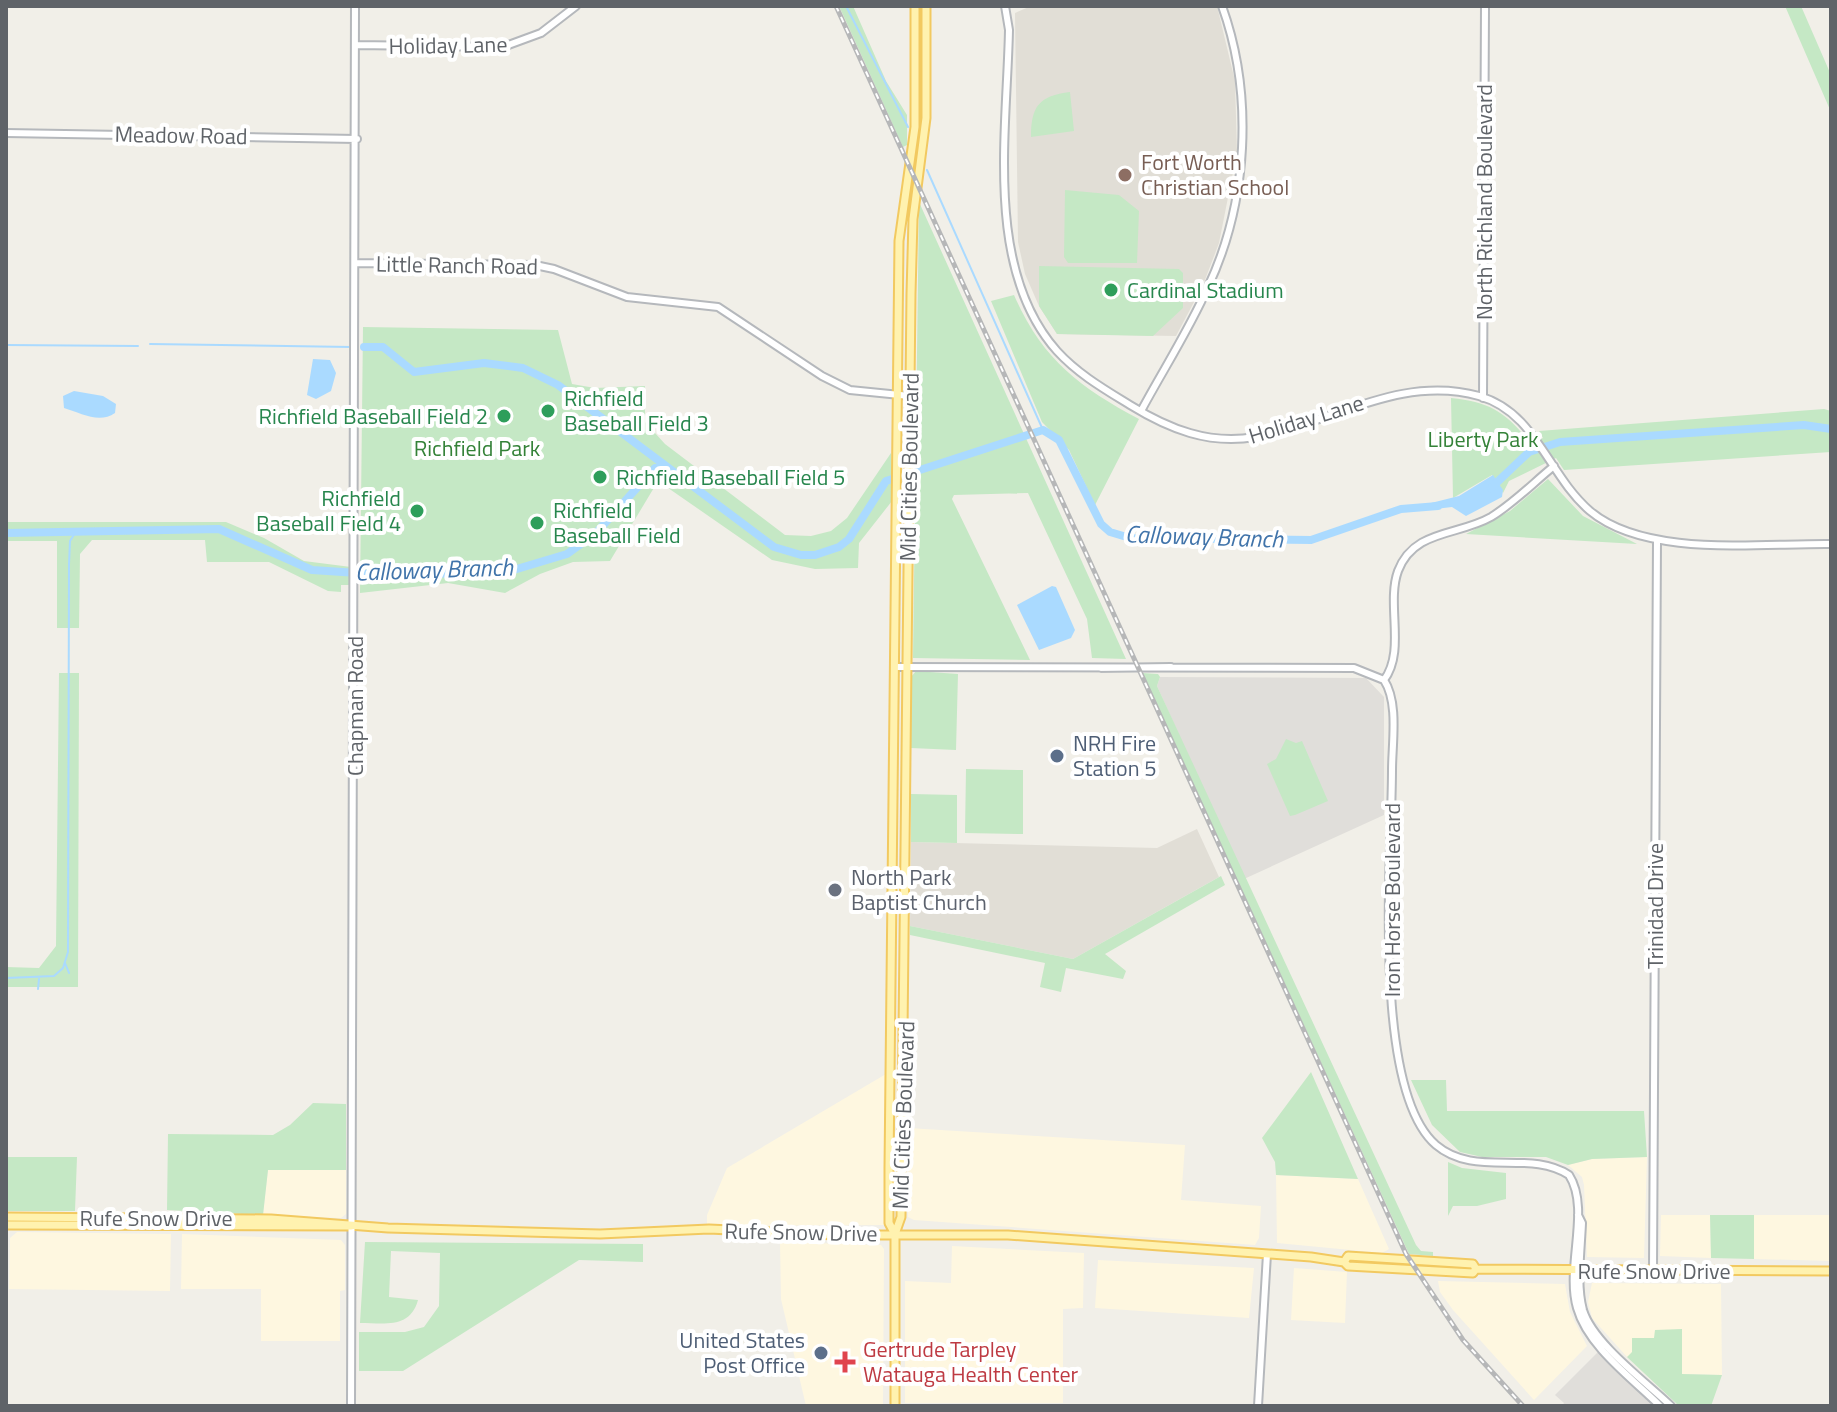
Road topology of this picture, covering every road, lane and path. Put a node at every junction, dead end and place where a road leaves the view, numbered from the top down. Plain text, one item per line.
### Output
1 (355, 6) edge
2 (576, 6) edge
3 (915, 6) edge
4 (926, 6) edge
5 (1222, 6) edge
6 (1485, 6) edge
7 (1008, 7) edge
8 (926, 32) junction
9 (915, 33) junction
10 (356, 45) junction
11 (6, 133) edge
12 (357, 139) junction
13 (357, 263) junction
14 (898, 396) junction
15 (910, 396) junction
16 (1483, 398) junction
17 (1141, 411) junction
18 (1552, 463) junction
19 (1657, 541) junction
20 (1831, 544) edge
21 (896, 667) junction
22 (907, 667) junction
23 (1384, 680) junction
24 (906, 901) junction
25 (894, 902) junction
26 (6, 1217) edge
27 (6, 1225) edge
28 (353, 1225) junction
29 (895, 1234) junction
30 (1267, 1254) junction
31 (1578, 1271) junction
32 (1653, 1271) junction
33 (1831, 1271) edge
34 (351, 1406) edge
35 (895, 1406) edge
36 (1258, 1406) edge
37 (1660, 1406) edge
38 (1671, 1406) edge

1 - 10 street, Chapman Road
2 - 10 street, Holiday Lane
3 - 9 main road, Mid Cities Boulevard
4 - 8 main road, Mid Cities Boulevard
5 - 17 street
6 - 16 street, North Richland Boulevard
7 - 17 street, Holiday Lane
8 - 9 main road
8 - 15 main road, Mid Cities Boulevard
9 - 14 main road, Mid Cities Boulevard
10 - 12 street, Chapman Road
11 - 12 street, Meadow Road
12 - 13 street, Chapman Road
13 - 14 street, Little Ranch Road
13 - 28 street, Chapman Road
14 - 15 street, Little Ranch Road
14 - 21 main road, Mid Cities Boulevard
15 - 22 main road, Mid Cities Boulevard
16 - 17 street, Holiday Lane
16 - 18 street, Holiday Lane
18 - 19 street, Holiday Lane
18 - 23 street
19 - 20 street, Holiday Lane
19 - 32 street, Trinidad Drive
21 - 22 street
21 - 25 main road, Mid Cities Boulevard
22 - 23 street
22 - 24 main road, Mid Cities Boulevard
23 - 31 street, Iron Horse Boulevard
24 - 25 main road
24 - 29 main road, Mid Cities Boulevard
25 - 29 main road, Mid Cities Boulevard
26 - 28 main road, Rufe Snow Drive
27 - 28 main road, Rufe Snow Drive
28 - 29 main road, Rufe Snow Drive
28 - 34 street, Chapman Road
29 - 30 main road, Rufe Snow Drive
29 - 35 main road
30 - 31 main road, Rufe Snow Drive
30 - 36 street
31 - 32 main road, Rufe Snow Drive
31 - 37 street, Iron Horse Boulevard
31 - 38 street, Iron Horse Boulevard
32 - 33 main road, Rufe Snow Drive

